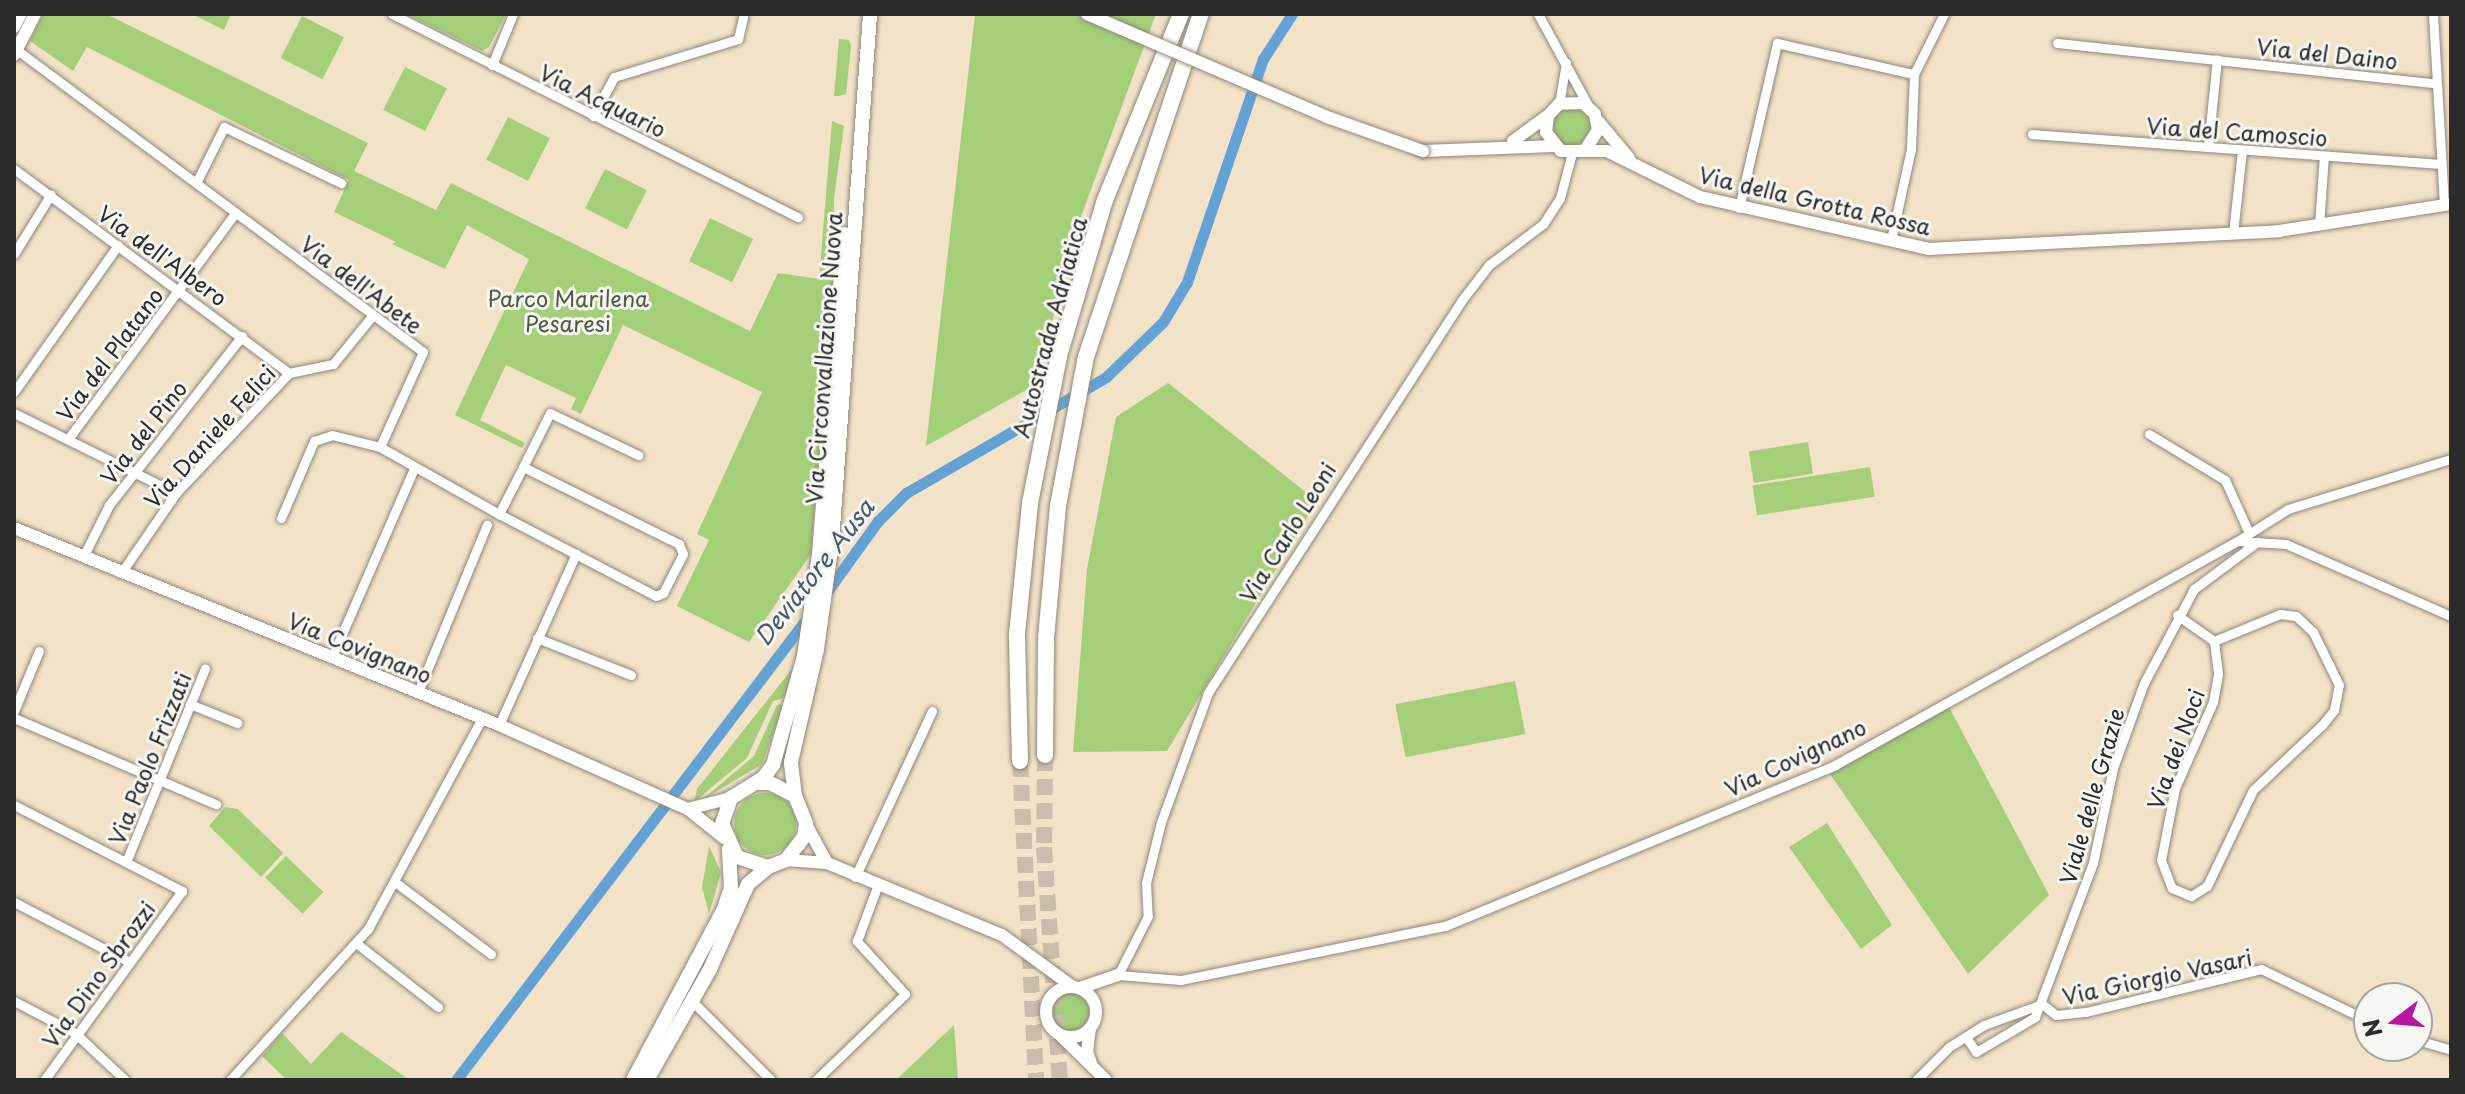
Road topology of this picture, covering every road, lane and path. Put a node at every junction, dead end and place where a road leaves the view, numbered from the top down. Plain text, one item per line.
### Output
1 (21, 14) edge
2 (35, 14) edge
3 (392, 14) edge
4 (513, 14) edge
5 (744, 14) edge
6 (861, 14) edge
7 (870, 14) edge
8 (1087, 14) edge
9 (1181, 14) edge
10 (1201, 14) edge
11 (1538, 14) edge
12 (1944, 14) edge
13 (2433, 14) edge
14 (14, 27) edge
15 (2057, 43) dead end
16 (15, 53) edge
17 (1565, 56) junction
18 (2217, 59) junction
19 (492, 65) junction
20 (1914, 74) junction
21 (2433, 83) junction
22 (1559, 104) junction
23 (1589, 107) junction
24 (593, 116) junction
25 (1548, 116) junction
26 (1598, 121) junction
27 (2032, 134) dead end
28 (1506, 144) junction
29 (1554, 146) junction
30 (2208, 147) junction
31 (2242, 150) junction
32 (1578, 151) junction
33 (2324, 156) junction
34 (1634, 163) junction
35 (2440, 164) junction
36 (14, 169) edge
37 (196, 183) junction
38 (341, 183) dead end
39 (51, 194) junction
40 (2447, 205) edge
41 (1739, 208) junction
42 (235, 213) junction
43 (798, 217) dead end
44 (2319, 225) junction
45 (2233, 233) junction
46 (1891, 240) junction
47 (118, 245) junction
48 (14, 254) edge
49 (181, 290) junction
50 (373, 315) junction
51 (242, 336) junction
52 (289, 373) junction
53 (14, 392) edge
54 (14, 413) edge
55 (2149, 434) dead end
56 (68, 439) junction
57 (380, 447) junction
58 (638, 455) dead end
59 (2451, 459) edge
60 (523, 467) junction
61 (414, 468) junction
62 (133, 475) junction
63 (176, 493) junction
64 (499, 514) junction
65 (281, 518) dead end
66 (487, 525) dead end
67 (14, 528) edge
68 (2249, 533) junction
69 (2238, 541) junction
70 (2257, 542) junction
71 (576, 554) junction
72 (83, 557) junction
73 (121, 573) junction
74 (2177, 615) junction
75 (2451, 616) edge
76 (537, 638) junction
77 (2214, 641) junction
78 (39, 651) dead end
79 (810, 652) junction
80 (332, 657) junction
81 (205, 668) dead end
82 (631, 675) dead end
83 (418, 692) junction
84 (190, 704) junction
85 (14, 711) edge
86 (932, 711) dead end
87 (14, 718) edge
88 (482, 718) junction
89 (237, 723) dead end
90 (499, 725) junction
91 (1045, 755) tunnel mouth
92 (1020, 761) tunnel mouth
93 (159, 779) junction
94 (756, 783) junction
95 (795, 796) junction
96 (731, 798) junction
97 (216, 804) dead end
98 (14, 805) edge
99 (688, 809) junction
100 (806, 823) junction
101 (727, 843) junction
102 (786, 860) junction
103 (126, 862) junction
104 (827, 863) junction
105 (768, 867) junction
106 (855, 877) junction
107 (395, 882) junction
108 (877, 887) junction
109 (14, 902) edge
110 (356, 943) junction
111 (491, 954) dead end
112 (128, 961) junction
113 (1041, 968) junction
114 (1118, 975) junction
115 (1076, 988) junction
116 (14, 1001) edge
117 (693, 1002) junction
118 (1047, 1003) junction
119 (2042, 1004) junction
120 (1095, 1006) junction
121 (438, 1007) dead end
122 (2353, 1013) edge
123 (1090, 1028) junction
124 (75, 1033) junction
125 (1061, 1036) junction
126 (1966, 1037) junction
127 (1093, 1069) junction
128 (44, 1080) edge
129 (125, 1080) edge
130 (230, 1080) edge
131 (633, 1080) edge
132 (647, 1080) edge
133 (771, 1080) edge
134 (816, 1080) edge
135 (1106, 1080) edge
136 (1916, 1080) edge

1 - 14 street
2 - 16 street
3 - 19 street, Via Acquario
4 - 19 street
5 - 24 street
6 - 79 main road, Via Circonvallazione Nuova
7 - 79 main road, Via Circonvallazione Nuova
8 - 28 street, bridge
9 - 92 highway, Autostrada Adriatica
10 - 91 highway, Autostrada Adriatica
11 - 17 street
12 - 20 street
13 - 21 street
15 - 18 street, Via del Daino
16 - 37 street, Via dell'Abete
17 - 22 street
17 - 23 street
18 - 21 street, Via del Daino
18 - 30 street
19 - 24 street, Via Acquario
20 - 41 street
20 - 46 street
21 - 35 street
22 - 23 street
22 - 25 street
23 - 26 street
24 - 43 street, Via Acquario
25 - 28 street
25 - 29 street
26 - 32 street
26 - 34 street, Via della Grotta Rossa
27 - 30 street, Via del Camoscio
28 - 29 street
29 - 32 street
30 - 31 street, Via del Camoscio
31 - 33 street, Via del Camoscio
31 - 45 street
32 - 34 street, Via della Grotta Rossa
32 - 114 street, Via Carlo Leoni
33 - 35 street, Via del Camoscio
33 - 44 street
34 - 41 street, Via della Grotta Rossa
35 - 40 street
36 - 39 street, Via dell'Albero
37 - 38 street
37 - 42 street, Via dell'Abete
39 - 47 street, Via dell'Albero
39 - 48 street
40 - 44 street, Via della Grotta Rossa
41 - 46 street, Via della Grotta Rossa
42 - 49 street, Via del Platano
42 - 50 street, Via dell'Abete
44 - 45 street, Via della Grotta Rossa
45 - 46 street, Via della Grotta Rossa
47 - 49 street, Via dell'Albero
47 - 53 street
49 - 51 street, Via dell'Albero
49 - 56 street, Via del Platano
50 - 52 street, Via Daniele Felici
50 - 57 street, Via dell'Abete
51 - 52 street, Via dell'Albero
51 - 62 street, Via del Pino
52 - 63 street, Via Daniele Felici
54 - 56 street
55 - 68 street
56 - 62 street
57 - 61 street
57 - 65 street
58 - 60 street
59 - 68 street, Via Covignano
60 - 64 street
60 - 71 street
61 - 64 street
61 - 80 street
62 - 63 street
62 - 72 street, Via del Pino
63 - 73 street, Via Daniele Felici
64 - 71 street
66 - 83 street
67 - 72 street, Via Covignano
68 - 69 street, Via Covignano
69 - 70 street
69 - 114 street, Via Covignano
70 - 74 street, Viale delle Grazie
70 - 75 street
71 - 76 street
72 - 73 street, Via Covignano
73 - 80 street, Via Covignano
74 - 77 street
74 - 119 street, Viale delle Grazie
76 - 82 street
76 - 90 street
77 - 77 street, Via dei Noci
78 - 85 street
79 - 94 main road, Via Circonvallazione Nuova
79 - 95 main road, Via Circonvallazione Nuova
80 - 83 street, Via Covignano
81 - 84 street, Via Paolo Frizzati
83 - 88 street, Via Covignano
84 - 89 street
84 - 93 street, Via Paolo Frizzati
86 - 106 street
87 - 93 street
88 - 90 street, Via Covignano
88 - 107 street
90 - 99 street, Via Covignano
93 - 97 street
93 - 103 street, Via Paolo Frizzati
94 - 95 main road
94 - 96 main road, Via Circonvallazione Nuova
95 - 100 main road, Via Circonvallazione Nuova
96 - 99 street
96 - 101 main road
98 - 103 street
99 - 101 street, Via Covignano
100 - 102 main road
100 - 104 street
101 - 105 main road
101 - 131 main road
102 - 104 street
102 - 105 main road
103 - 112 street, Via Dino Sbrozzi
104 - 106 street
105 - 117 main road
106 - 108 street
107 - 110 street
107 - 111 street
108 - 113 street
108 - 134 street
109 - 112 street
110 - 121 street
110 - 130 street
112 - 124 street, Via Dino Sbrozzi
113 - 115 street
113 - 118 street
114 - 115 street
114 - 120 street
115 - 118 street
115 - 120 street
116 - 124 street
117 - 132 main road
117 - 133 street
118 - 125 street
119 - 122 street, Via Giorgio Vasari
119 - 126 street
119 - 126 street, Viale delle Grazie
120 - 123 street
123 - 125 street
123 - 127 street
124 - 128 street, Via Dino Sbrozzi
124 - 129 street
125 - 127 street
126 - 136 street
127 - 135 street

